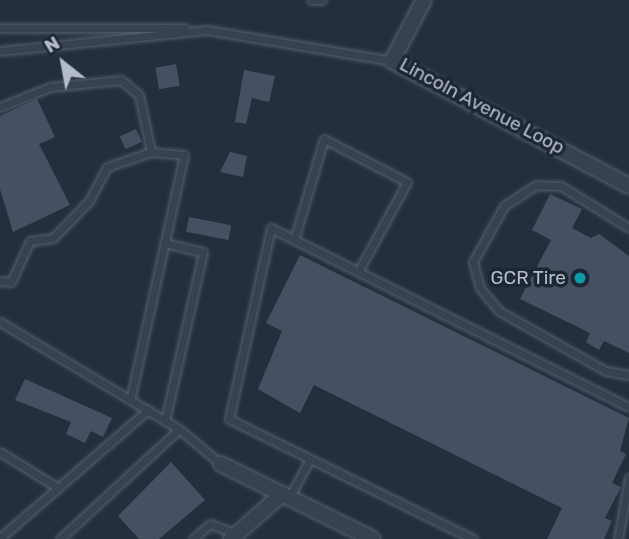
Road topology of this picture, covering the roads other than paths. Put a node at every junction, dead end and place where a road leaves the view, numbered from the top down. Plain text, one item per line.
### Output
1 (311, 0) edge
2 (322, 0) edge
3 (424, 0) edge
4 (0, 28) edge
5 (207, 30) junction
6 (0, 51) edge
7 (392, 61) junction
8 (0, 107) edge
9 (151, 152) junction
10 (629, 186) edge
11 (629, 228) edge
12 (294, 240) junction
13 (167, 244) junction
14 (358, 271) junction
15 (0, 281) edge
16 (0, 321) edge
17 (629, 375) edge
18 (130, 400) junction
19 (629, 408) edge
20 (148, 410) junction
21 (165, 421) junction
22 (179, 429) junction
23 (0, 452) edge
24 (310, 459) junction
25 (221, 464) joint
26 (629, 478) edge
27 (58, 488) junction
28 (286, 496) junction
29 (234, 537) edge
30 (0, 538) edge
31 (60, 539) edge
32 (193, 539) edge
33 (373, 539) edge
34 (474, 539) edge
35 (618, 539) edge

1 - 2 lane
3 - 7 street, Lincoln Avenue Loop
4 - 5 lane
5 - 6 lane
5 - 7 lane
7 - 10 street, Lincoln Avenue Loop
8 - 9 lane
9 - 13 lane
9 - 15 lane
11 - 17 lane
12 - 14 lane
12 - 14 lane
12 - 24 lane
13 - 18 lane
13 - 21 lane
14 - 19 lane
16 - 18 lane
18 - 20 lane
20 - 21 lane
20 - 27 lane
21 - 22 lane
22 - 25 lane
22 - 31 lane
23 - 27 lane
24 - 28 lane
24 - 34 lane
25 - 28 street
26 - 35 lane
27 - 30 lane
28 - 29 street
28 - 33 street
29 - 32 lane

